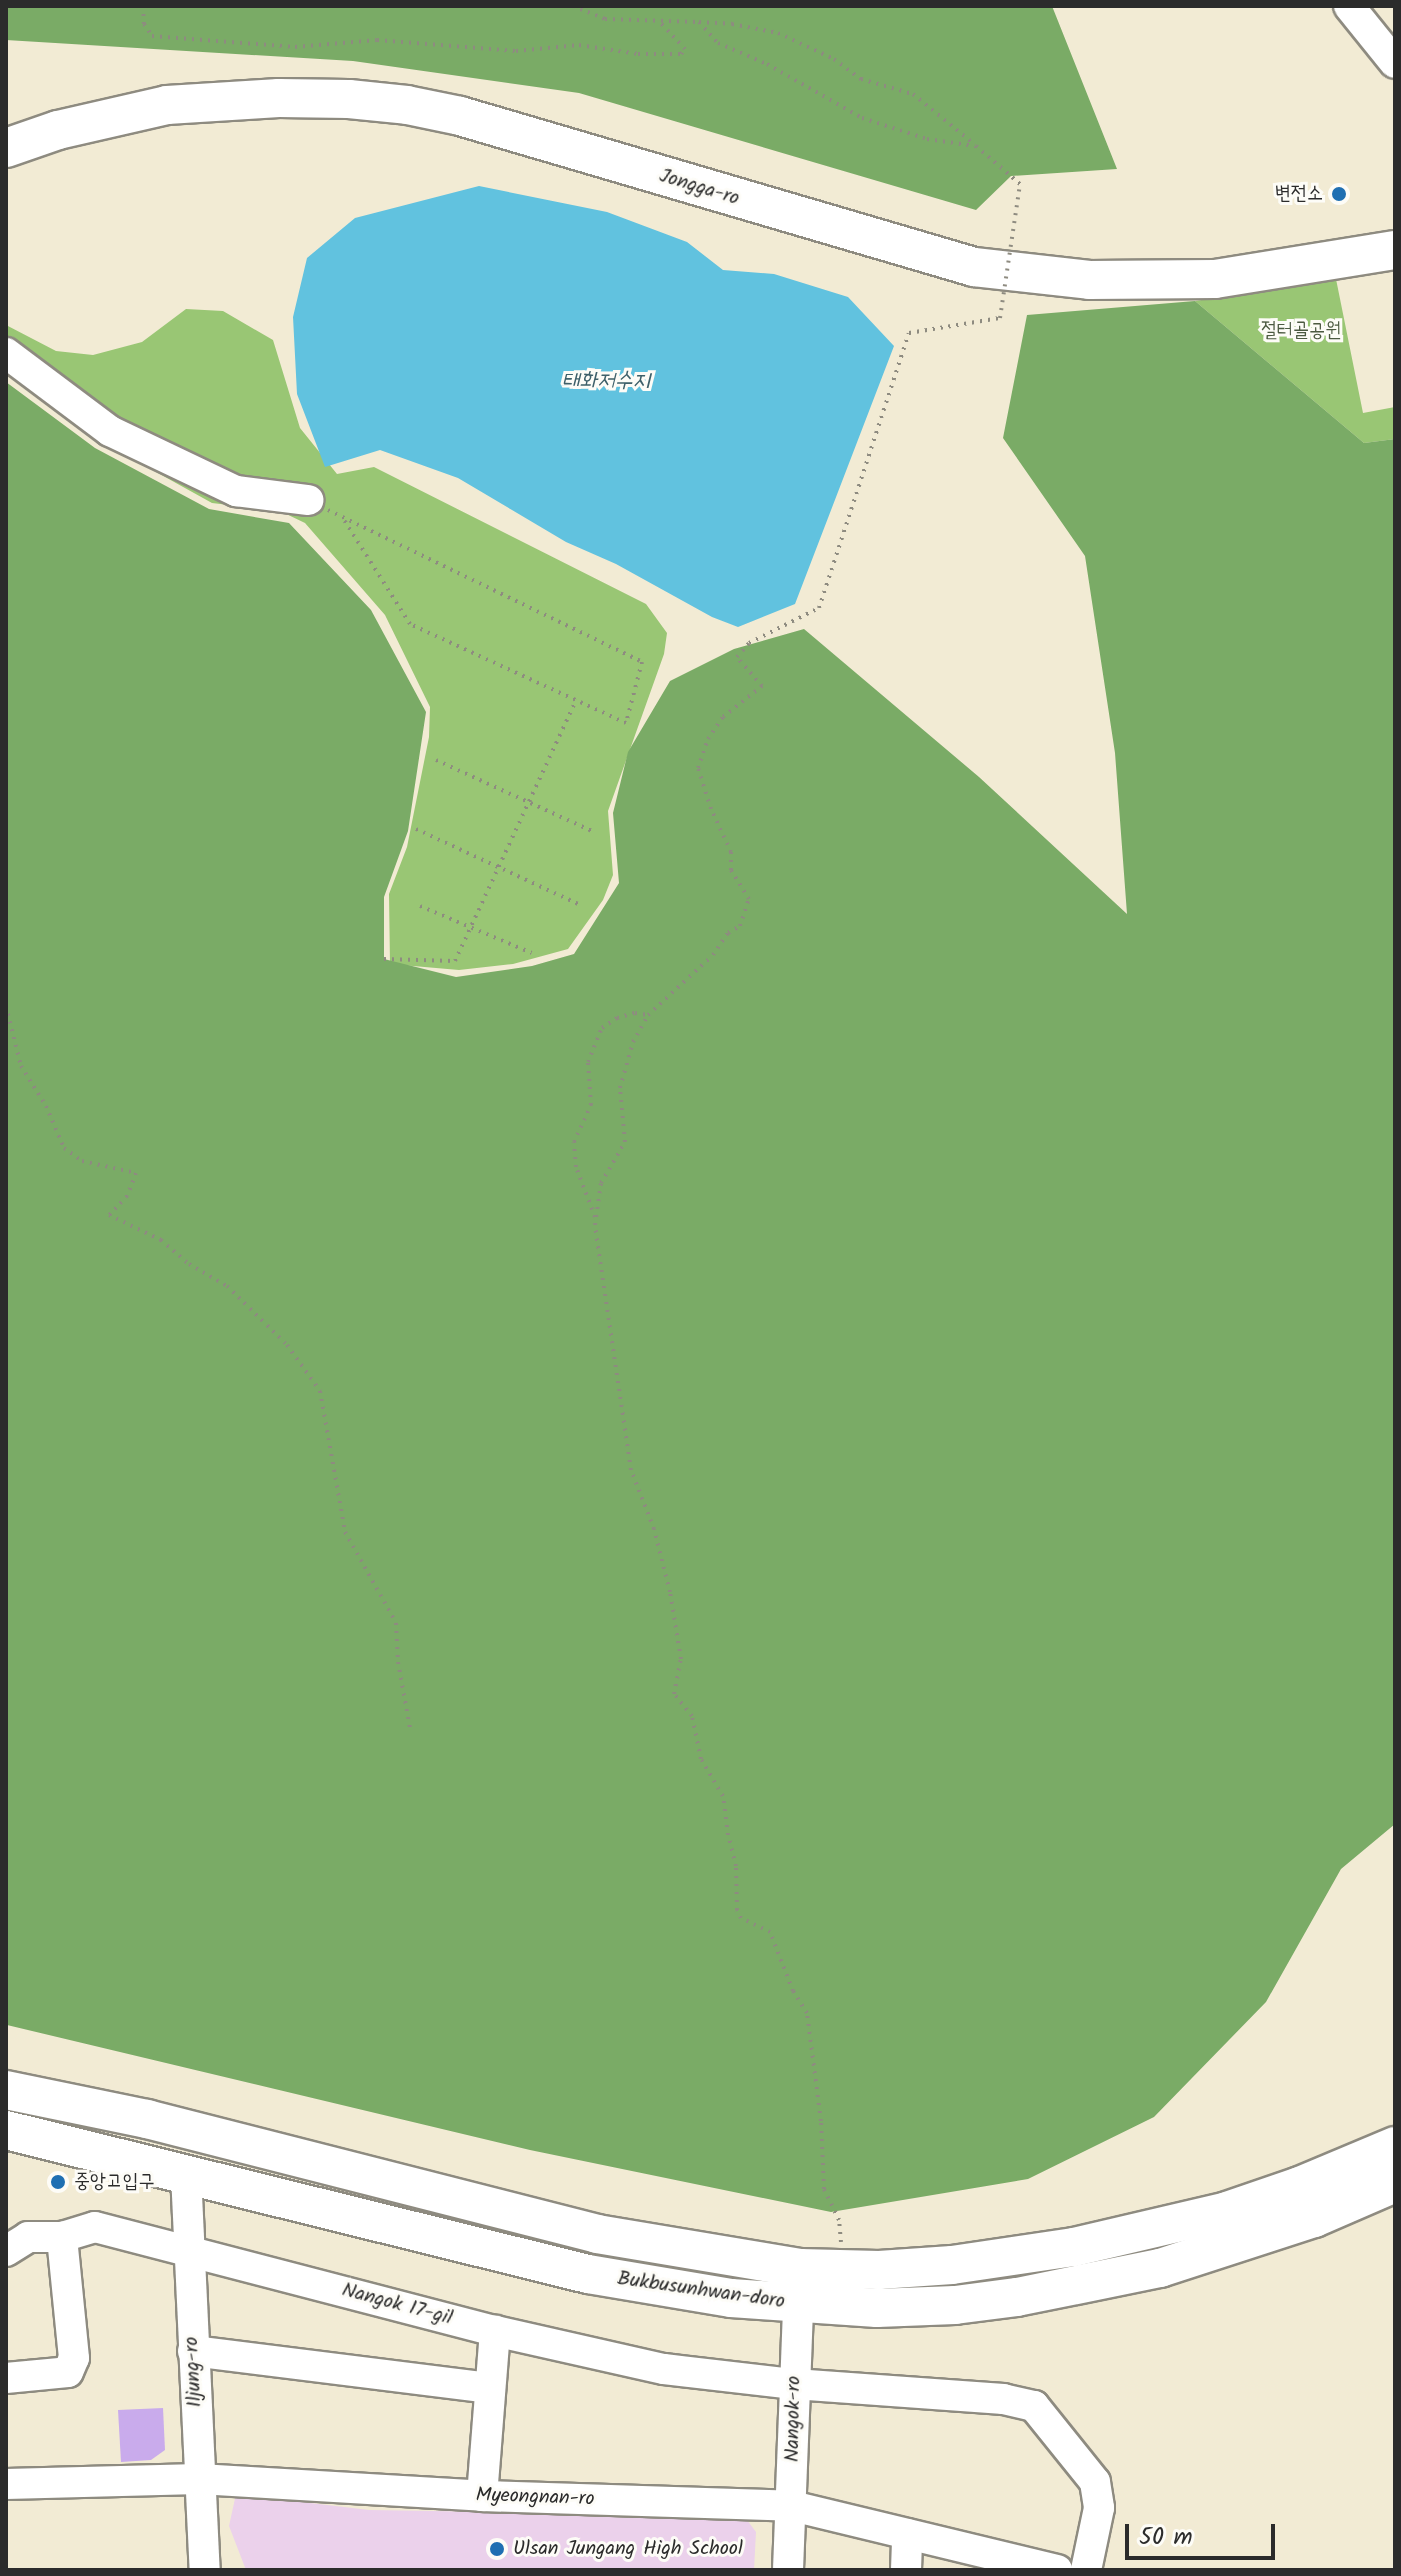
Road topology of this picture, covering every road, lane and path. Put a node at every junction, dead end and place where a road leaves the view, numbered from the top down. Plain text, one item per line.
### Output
1 (143, 6) edge
2 (573, 6) edge
3 (1349, 6) edge
4 (699, 22) junction
5 (661, 23) junction
6 (1395, 63) edge
7 (976, 146) junction
8 (6, 148) edge
9 (1395, 250) edge
10 (6, 353) edge
11 (308, 500) joint
12 (342, 517) junction
13 (576, 700) junction
14 (436, 760) dead end
15 (530, 800) junction
16 (416, 829) dead end
17 (594, 832) dead end
18 (498, 868) junction
19 (578, 904) dead end
20 (420, 906) dead end
21 (472, 925) junction
22 (6, 931) edge
23 (6, 948) edge
24 (532, 953) dead end
25 (384, 959) dead end
26 (6, 1006) edge
27 (648, 1015) junction
28 (596, 1217) junction
29 (410, 1728) dead end
30 (6, 2090) edge
31 (6, 2130) edge
32 (1395, 2146) edge
33 (186, 2174) junction
34 (1395, 2183) edge
35 (62, 2237) junction
36 (841, 2248) dead end
37 (189, 2250) junction
38 (6, 2251) edge
39 (799, 2286) junction
40 (495, 2331) junction
41 (193, 2351) junction
42 (6, 2378) edge
43 (794, 2384) junction
44 (489, 2388) junction
45 (199, 2479) junction
46 (6, 2484) edge
47 (482, 2496) junction
48 (792, 2506) junction
49 (907, 2534) junction
50 (205, 2570) edge
51 (788, 2570) edge
52 (906, 2570) edge
53 (1057, 2570) edge
54 (1086, 2570) edge

1 - 5 path
2 - 5 path
3 - 6 street
4 - 5 path
4 - 7 path
4 - 7 path
7 - 27 path, bridge
8 - 9 main road, Jongga-ro
10 - 11 street
11 - 12 path
12 - 13 path
12 - 13 path
13 - 15 path
14 - 15 path
15 - 17 path
15 - 18 path
16 - 18 path
18 - 19 path
18 - 21 path
20 - 21 path
21 - 24 path
21 - 25 path
22 - 23 path
26 - 29 path
27 - 28 path
27 - 28 path
28 - 36 path
30 - 39 main road, Bukbusunhwan-doro
31 - 33 main road, Bukbusunhwan-doro
32 - 39 main road, Bukbusunhwan-doro
33 - 37 street, Iljung-ro
33 - 39 main road, Bukbusunhwan-doro
34 - 39 main road, Bukbusunhwan-doro
35 - 37 street, Nangok 17-gil
35 - 38 street, Nangok 17-gil
35 - 42 street
37 - 40 street, Nangok 17-gil
37 - 41 street, Iljung-ro
39 - 43 street, Nangok-ro
40 - 43 street, Nangok 17-gil
40 - 44 street
41 - 44 street
41 - 45 street, Iljung-ro
43 - 48 street, Nangok-ro
43 - 54 street, Nangok 17-gil
44 - 47 street
45 - 46 street, Myeongnan-ro
45 - 47 street, Myeongnan-ro
45 - 50 street, Iljung-ro
47 - 48 street, Myeongnan-ro
48 - 49 street, Myeongnan-ro
48 - 51 street, Nangok-ro
49 - 52 street
49 - 53 street, Myeongnan-ro

